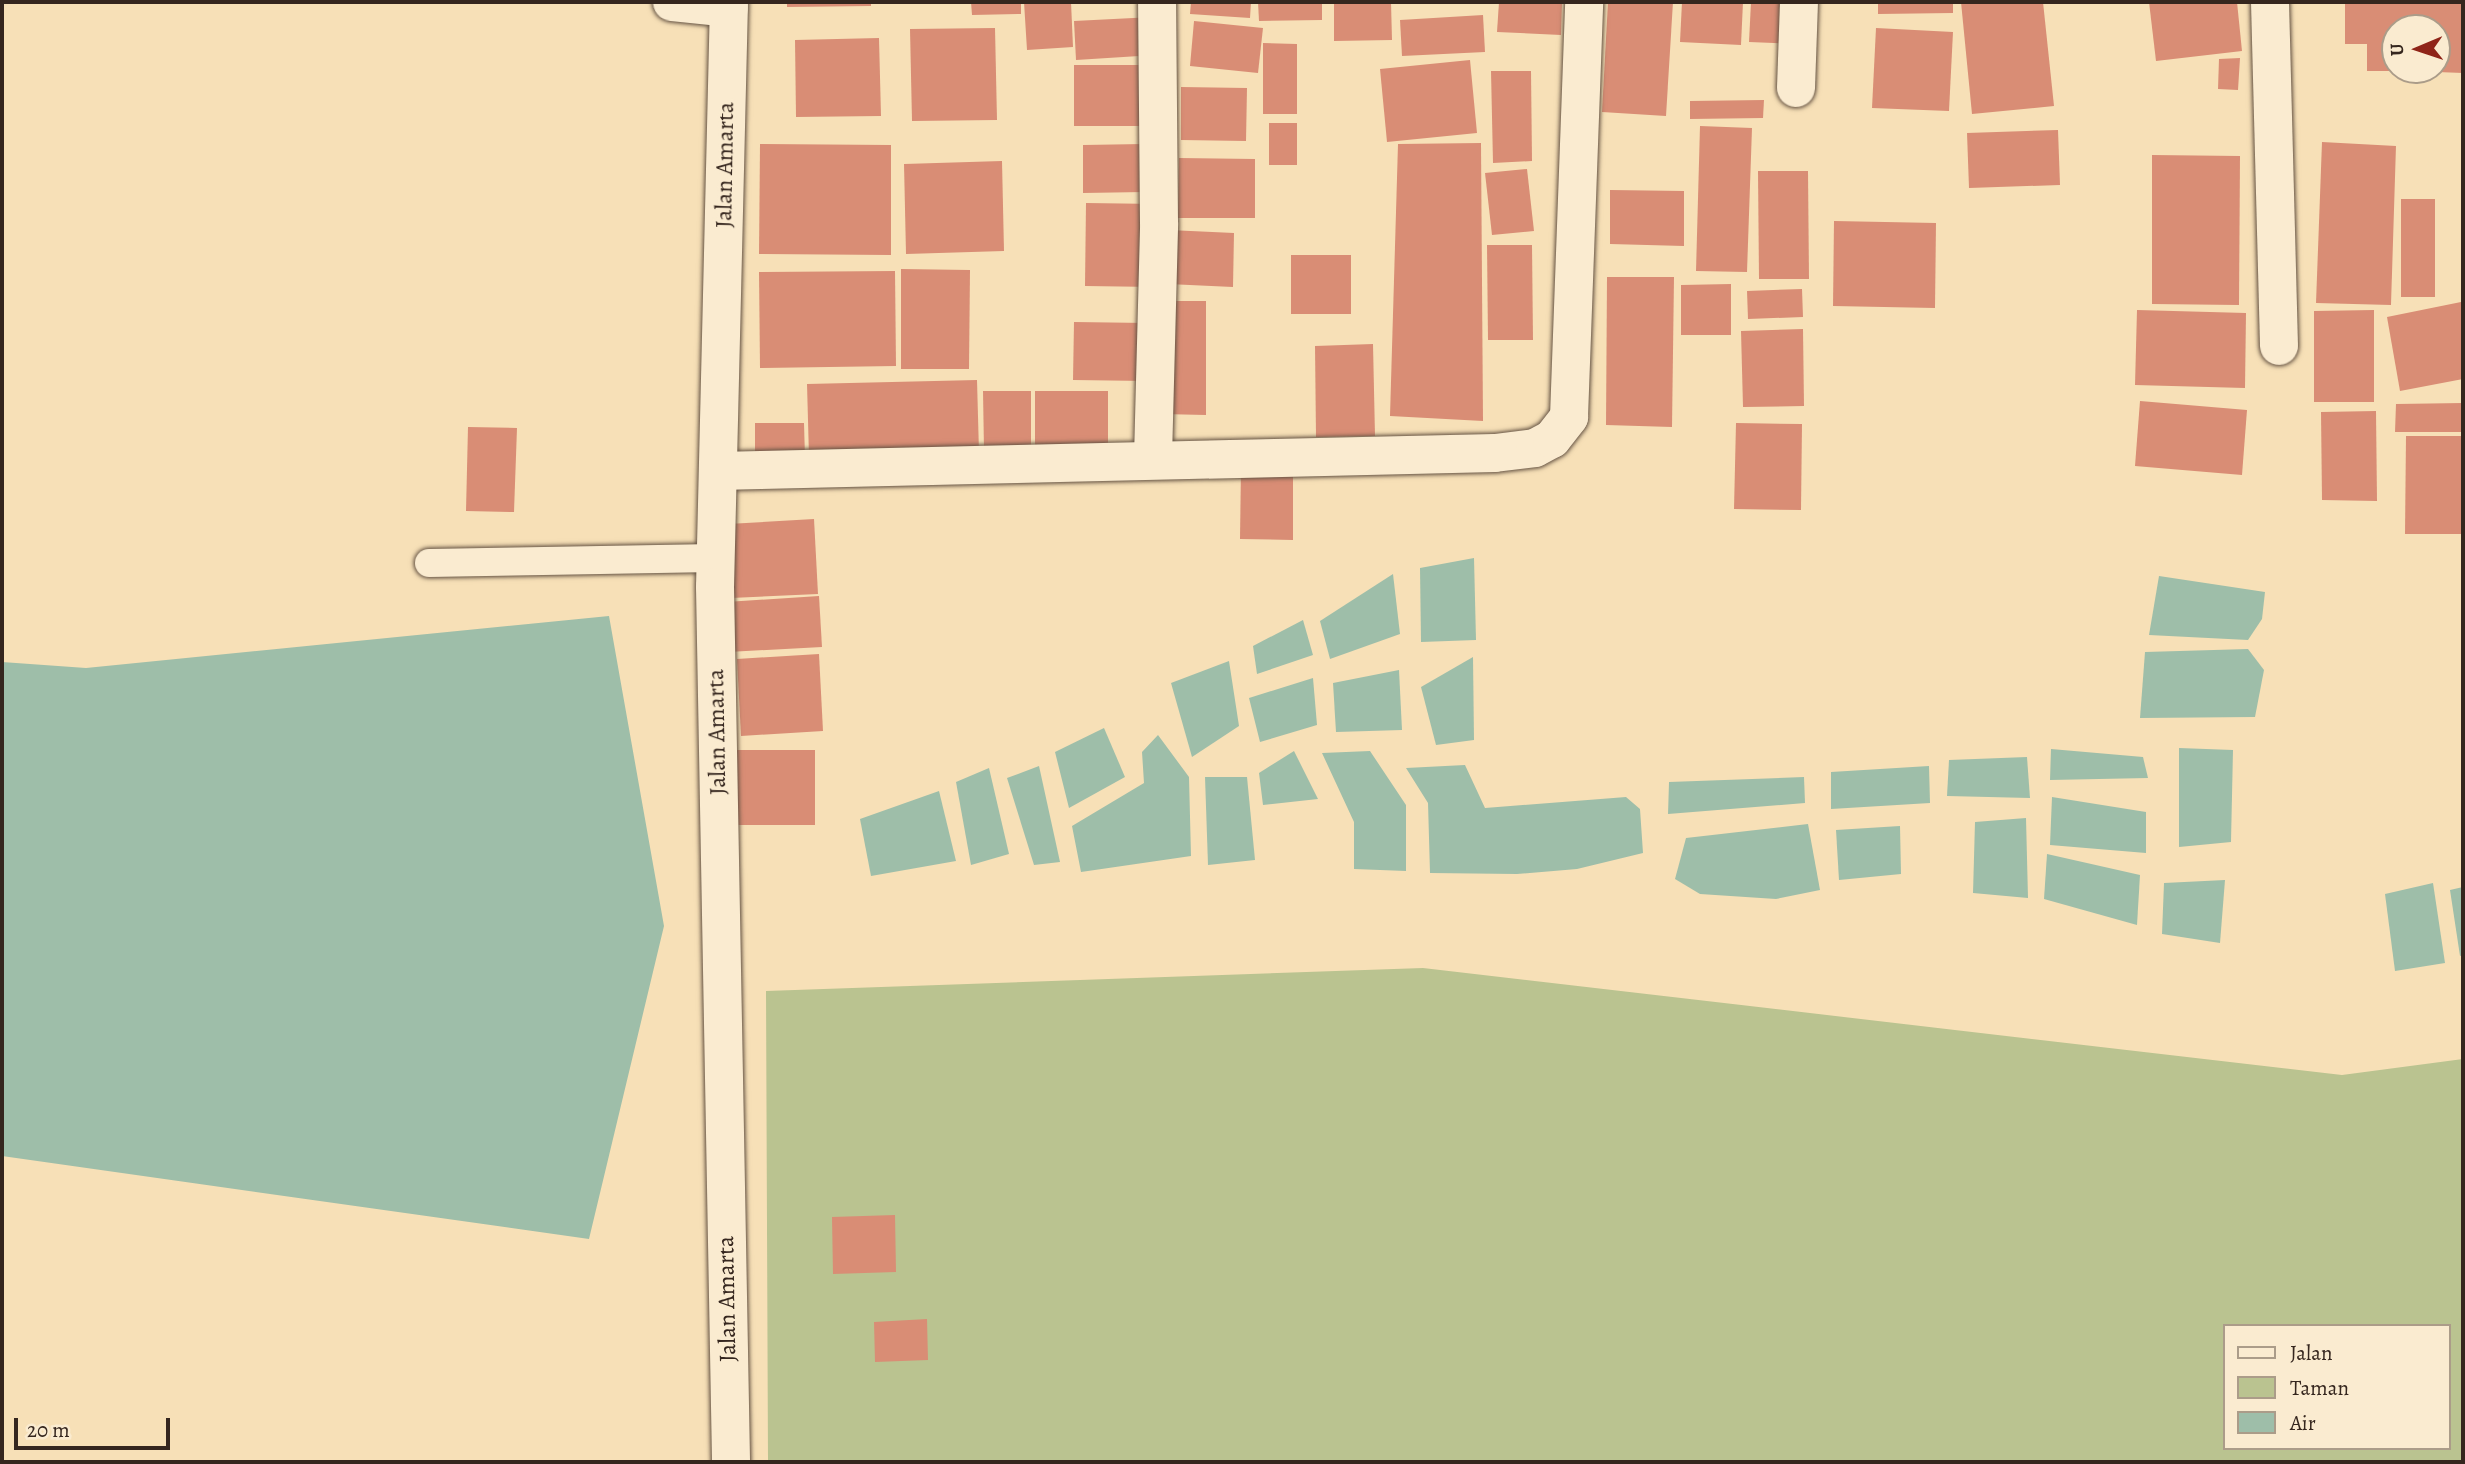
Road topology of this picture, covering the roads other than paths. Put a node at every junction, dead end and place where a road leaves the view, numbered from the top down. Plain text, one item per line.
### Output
1 (672, 2) edge
2 (1157, 2) edge
3 (1584, 2) edge
4 (1799, 2) edge
5 (2270, 2) edge
6 (729, 5) edge
7 (1796, 88) dead end
8 (2278, 346) dead end
9 (1153, 458) junction
10 (718, 471) junction
11 (429, 564) dead end
12 (715, 572) junction
13 (731, 1462) edge

1 - 6 street
2 - 9 street
3 - 9 street
4 - 7 street
5 - 8 street
6 - 10 street, Jalan Amarta
9 - 10 street
10 - 12 street, Jalan Amarta
11 - 12 lane
12 - 13 street, Jalan Amarta

